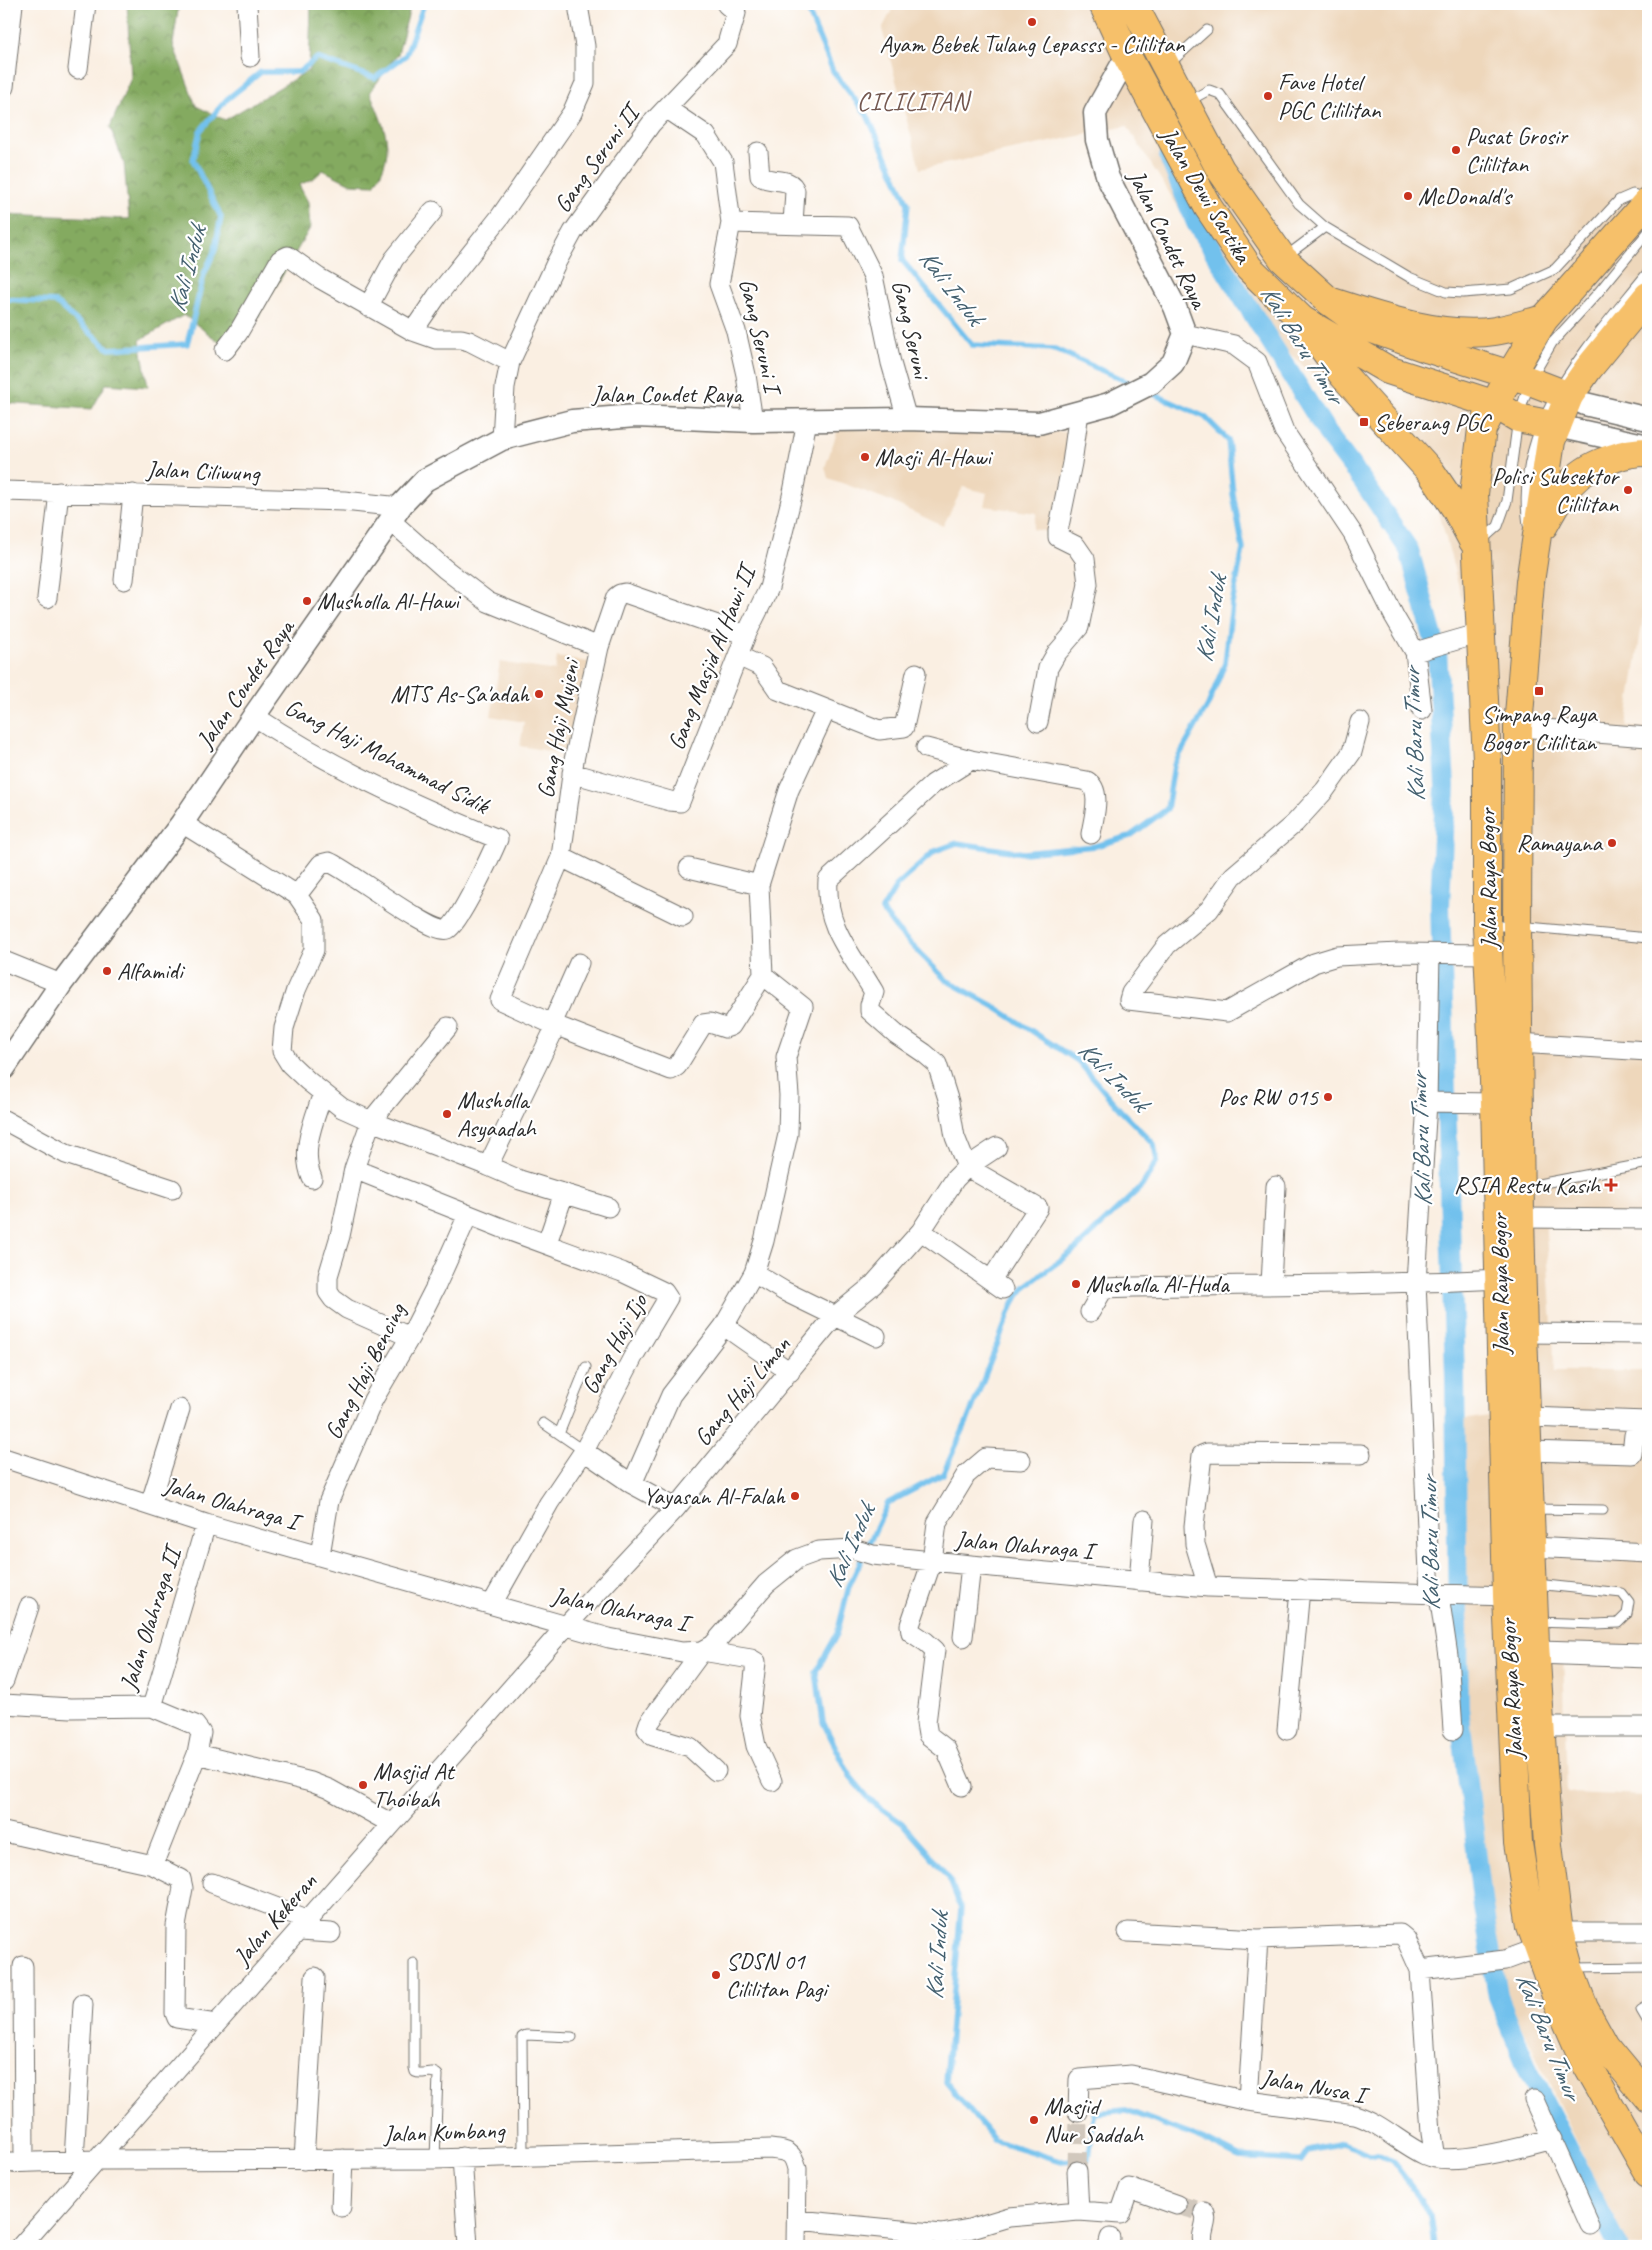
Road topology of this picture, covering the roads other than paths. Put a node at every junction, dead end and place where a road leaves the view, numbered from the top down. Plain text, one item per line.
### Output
1 (13, 4) edge
2 (86, 4) edge
3 (248, 4) edge
4 (726, 4) edge
5 (1103, 4) edge
6 (1133, 4) edge
7 (579, 11) dead end
8 (1207, 30) dead end
9 (1127, 56) junction
10 (250, 57) dead end
11 (1165, 68) junction
12 (78, 70) dead end
13 (4, 87) edge
14 (1184, 103) junction
15 (666, 108) junction
16 (758, 152) dead end
17 (1648, 200) edge
18 (433, 211) dead end
19 (731, 223) junction
20 (794, 224) junction
21 (1325, 227) junction
22 (1648, 232) edge
23 (1283, 259) junction
24 (1648, 272) edge
25 (1565, 276) junction
26 (1648, 296) edge
27 (1330, 301) junction
28 (368, 306) junction
29 (1544, 319) junction
30 (1302, 320) junction
31 (413, 331) junction
32 (1185, 334) junction
33 (225, 350) dead end
34 (510, 362) junction
35 (1520, 378) junction
36 (1563, 395) junction
37 (1079, 412) junction
38 (1528, 418) junction
39 (907, 419) junction
40 (1648, 419) edge
41 (753, 421) junction
42 (807, 421) junction
43 (502, 439) junction
44 (1648, 446) edge
45 (1648, 452) edge
46 (4, 491) edge
47 (60, 492) junction
48 (133, 494) junction
49 (396, 514) junction
50 (1535, 542) junction
51 (1476, 547) junction
52 (124, 580) dead end
53 (47, 598) dead end
54 (1481, 633) junction
55 (746, 635) junction
56 (599, 647) junction
57 (1418, 652) junction
58 (738, 656) junction
59 (916, 673) dead end
60 (826, 710) junction
61 (1422, 710) dead end
62 (254, 716) junction
63 (1038, 722) dead end
64 (1360, 722) dead end
65 (1518, 728) junction
66 (1648, 737) edge
67 (926, 748) dead end
68 (971, 760) junction
69 (572, 773) junction
70 (182, 824) junction
71 (1092, 834) dead end
72 (561, 857) junction
73 (689, 868) dead end
74 (759, 885) junction
75 (297, 895) junction
76 (684, 916) dead end
77 (1487, 926) junction
78 (1517, 926) junction
79 (1648, 938) edge
80 (1432, 954) junction
81 (1489, 954) junction
82 (4, 961) edge
83 (579, 963) dead end
84 (763, 975) junction
85 (61, 984) junction
86 (448, 1027) dead end
87 (552, 1030) junction
88 (1518, 1043) junction
89 (1648, 1051) edge
90 (4, 1068) edge
91 (323, 1093) junction
92 (1430, 1102) junction
93 (1495, 1103) junction
94 (4, 1120) edge
95 (370, 1121) junction
96 (996, 1147) dead end
97 (1648, 1163) edge
98 (488, 1166) junction
99 (968, 1166) junction
100 (354, 1169) junction
101 (312, 1178) dead end
102 (1276, 1186) dead end
103 (1520, 1188) junction
104 (172, 1189) dead end
105 (564, 1194) junction
106 (608, 1207) dead end
107 (468, 1214) junction
108 (1520, 1218) junction
109 (1648, 1219) edge
110 (921, 1231) junction
111 (547, 1243) junction
112 (754, 1273) junction
113 (1500, 1279) junction
114 (1416, 1283) junction
115 (1271, 1285) junction
116 (1090, 1312) dead end
117 (834, 1317) junction
118 (724, 1326) junction
119 (1523, 1333) junction
120 (1648, 1334) edge
121 (876, 1336) dead end
122 (410, 1337) junction
123 (586, 1368) dead end
124 (790, 1372) junction
125 (180, 1409) dead end
126 (1527, 1417) junction
127 (1648, 1422) edge
128 (543, 1423) dead end
129 (559, 1434) junction
130 (1648, 1435) edge
131 (584, 1451) junction
132 (1528, 1451) junction
133 (1362, 1454) dead end
134 (4, 1458) edge
135 (1021, 1460) dead end
136 (632, 1484) junction
137 (150, 1505) junction
138 (676, 1508) junction
139 (1530, 1509) junction
140 (1604, 1510) dead end
141 (1144, 1520) dead end
142 (206, 1524) junction
143 (1532, 1547) junction
144 (1648, 1553) edge
145 (320, 1555) junction
146 (932, 1561) junction
147 (970, 1565) junction
148 (1139, 1581) junction
149 (1533, 1584) junction
150 (1208, 1587) junction
151 (1300, 1589) junction
152 (1437, 1595) junction
153 (1507, 1596) junction
154 (492, 1604) junction
155 (29, 1607) dead end
156 (567, 1625) junction
157 (963, 1636) dead end
158 (1535, 1640) junction
159 (1648, 1649) edge
160 (702, 1651) junction
161 (1648, 1658) edge
162 (4, 1680) edge
163 (4, 1704) edge
164 (152, 1707) junction
165 (1540, 1727) junction
166 (1648, 1727) edge
167 (1287, 1730) dead end
168 (1453, 1730) dead end
169 (197, 1754) junction
170 (716, 1771) dead end
171 (772, 1781) dead end
172 (962, 1786) dead end
173 (392, 1824) junction
174 (4, 1832) edge
175 (153, 1865) junction
176 (212, 1883) dead end
177 (304, 1925) junction
178 (1128, 1932) dead end
179 (1559, 1932) junction
180 (1648, 1932) edge
181 (331, 1933) dead end
182 (1258, 1939) junction
183 (414, 1963) dead end
184 (23, 1966) dead end
185 (1554, 1966) junction
186 (1648, 1967) edge
187 (1420, 1970) junction
188 (315, 1977) dead end
189 (83, 2004) dead end
190 (1648, 2006) edge
191 (1648, 2022) edge
192 (216, 2024) junction
193 (572, 2037) dead end
194 (1648, 2098) edge
195 (1248, 2100) junction
196 (1534, 2100) dead end
197 (1078, 2112) tunnel mouth
198 (1553, 2140) junction
199 (523, 2155) junction
200 (462, 2157) junction
201 (1435, 2158) junction
202 (343, 2159) junction
203 (435, 2159) junction
204 (74, 2160) junction
205 (97, 2160) junction
206 (304, 2160) junction
207 (4, 2162) edge
208 (24, 2162) junction
209 (1076, 2170) tunnel mouth
210 (1648, 2172) edge
211 (1177, 2205) tunnel mouth
212 (341, 2207) dead end
213 (1078, 2211) junction
214 (1204, 2212) dead end
215 (798, 2220) junction
216 (1590, 2225) dead end
217 (22, 2246) edge
218 (468, 2246) edge
219 (796, 2246) edge
220 (1204, 2246) edge

1 - 13 street
2 - 12 street
3 - 10 street
4 - 15 street, Gang Seruni II
5 - 9 main road, Jalan Dewi Sartika
6 - 11 main road, Jalan Dewi Sartika
7 - 31 street
8 - 11 lane
9 - 30 main road, Jalan Dewi Sartika
9 - 32 street, Jalan Condet Raya
11 - 14 main road, Jalan Dewi Sartika
14 - 21 lane
14 - 23 main road, Jalan Dewi Sartika
15 - 19 street, Gang Seruni I
15 - 34 street, Gang Seruni II
16 - 20 street
17 - 25 main road, Jalan Raya Bogor
18 - 28 street
19 - 20 street
19 - 41 street, Gang Seruni I
20 - 39 street, Gang Seruni
21 - 23 lane
21 - 25 lane
22 - 35 lane
23 - 27 main road, Jalan Dewi Sartika
24 - 36 lane
25 - 29 main road, Jalan Raya Bogor
26 - 36 main road, Jalan Raya Bogor
27 - 29 main road
27 - 35 main road, Jalan Dewi Sartika
28 - 31 street
28 - 33 street
29 - 35 main road, Jalan Raya Bogor
30 - 38 main road, Jalan Dewi Sartika
30 - 51 main road
31 - 34 street
32 - 37 street, Jalan Condet Raya
32 - 57 street
34 - 43 street, Gang Seruni II
35 - 36 main road, Jalan Dewi Sartika
35 - 38 main road, Jalan Raya Bogor
36 - 38 main road, Jalan Raya Bogor
36 - 40 street
37 - 39 street, Jalan Condet Raya
37 - 63 street
38 - 44 street
38 - 50 main road, Jalan Raya Bogor
38 - 51 main road, Jalan Raya Bogor
39 - 42 street, Jalan Condet Raya
41 - 42 street, Jalan Condet Raya
41 - 43 street, Jalan Condet Raya
42 - 55 street, Gang Masjid Al Hawi II
43 - 49 street, Jalan Condet Raya
45 - 50 main road
46 - 47 street, Jalan Ciliwung
47 - 48 street, Jalan Ciliwung
47 - 53 street
48 - 49 street, Jalan Ciliwung
48 - 52 street
49 - 56 street, Gang Haji Mujeni
49 - 62 street, Jalan Condet Raya
50 - 65 main road, Jalan Raya Bogor
51 - 54 main road, Jalan Raya Bogor
54 - 57 street
54 - 77 main road, Jalan Raya Bogor
55 - 56 street
55 - 58 street, Gang Masjid Al Hawi II
56 - 69 street, Gang Haji Mujeni
57 - 61 street
58 - 60 street
58 - 69 street, Gang Masjid Al Hawi II
59 - 60 street
60 - 74 street
62 - 70 street, Jalan Condet Raya
62 - 75 street, Gang Haji Mohammad Sidik
64 - 80 street
65 - 66 street
65 - 78 main road, Jalan Raya Bogor
67 - 68 street
68 - 71 street
68 - 99 street
69 - 72 street, Gang Haji Mujeni
70 - 75 street
70 - 85 street, Jalan Condet Raya
72 - 76 street
72 - 87 street, Gang Haji Mujeni
73 - 74 street
74 - 84 street
75 - 91 street
77 - 78 lane
77 - 81 main road, Jalan Raya Bogor
78 - 79 lane
78 - 88 main road, Jalan Raya Bogor
80 - 81 street
80 - 92 street
81 - 93 main road, Jalan Raya Bogor
82 - 85 street
83 - 87 street
84 - 87 street
84 - 112 street
85 - 90 street, Jalan Condet Raya
86 - 95 street
87 - 98 street
88 - 89 street
88 - 103 main road, Jalan Raya Bogor
91 - 95 street
91 - 101 street
92 - 93 street
92 - 114 street
93 - 113 main road, Jalan Raya Bogor
94 - 104 street
95 - 98 street
95 - 100 street
96 - 99 street, Gang Haji Liman
97 - 103 lane
98 - 105 street
99 - 110 street, Gang Haji Liman
99 - 110 street
100 - 107 street, Gang Haji Ijo
100 - 122 street
102 - 115 street
103 - 108 main road, Jalan Raya Bogor
105 - 106 street
105 - 111 street
107 - 111 street, Gang Haji Ijo
107 - 122 street, Gang Haji Bencing
108 - 109 street
108 - 119 main road, Jalan Raya Bogor
110 - 117 street, Gang Haji Liman
111 - 131 street, Gang Haji Ijo
112 - 117 street
112 - 118 street
113 - 114 street
113 - 153 main road, Jalan Raya Bogor
114 - 115 street
114 - 152 street
115 - 116 street
117 - 121 street
117 - 124 street, Gang Haji Liman
118 - 124 street
118 - 136 street
119 - 120 street
119 - 126 main road, Jalan Raya Bogor
122 - 145 street, Gang Haji Bencing
123 - 129 lane
124 - 138 street, Gang Haji Liman
125 - 137 street
126 - 127 street
126 - 132 main road, Jalan Raya Bogor
128 - 129 lane
129 - 131 lane
130 - 132 street
131 - 136 street
131 - 154 street, Gang Haji Ijo
132 - 139 main road, Jalan Raya Bogor
133 - 150 street
134 - 137 street, Jalan Olahraga I
135 - 146 street
136 - 138 street
137 - 142 street, Jalan Olahraga I
138 - 156 street, Gang Haji Liman
139 - 140 lane
139 - 143 main road, Jalan Raya Bogor
141 - 148 street
142 - 145 street, Jalan Olahraga I
142 - 164 street, Jalan Olahraga II
143 - 144 street
143 - 149 main road, Jalan Raya Bogor
145 - 154 street, Jalan Olahraga I
146 - 147 street, Jalan Olahraga I
146 - 160 street, Jalan Olahraga I
146 - 172 street
147 - 148 street, Jalan Olahraga I
147 - 157 street
148 - 150 street, Jalan Olahraga I
149 - 158 main road, Jalan Raya Bogor
149 - 158 lane
150 - 151 street, Jalan Olahraga I
151 - 152 street, Jalan Olahraga I
151 - 167 street
152 - 153 street, Jalan Olahraga I
152 - 168 street
153 - 185 main road, Jalan Raya Bogor
154 - 156 street, Jalan Olahraga I
155 - 162 street
156 - 160 street, Jalan Olahraga I
156 - 173 street, Jalan Kekeran
158 - 159 lane
158 - 161 street
158 - 165 main road, Jalan Raya Bogor
160 - 170 street
160 - 171 street
163 - 164 street, Jalan Olahraga II
164 - 169 street
165 - 166 street
165 - 179 main road, Jalan Raya Bogor
169 - 173 street
169 - 175 street
173 - 177 street, Jalan Kekeran
174 - 175 street
175 - 192 street
176 - 177 street
177 - 181 street
177 - 192 street, Jalan Kekeran
178 - 182 street
179 - 180 street
179 - 185 main road, Jalan Raya Bogor
182 - 187 street
182 - 195 street
183 - 203 lane
184 - 208 street
185 - 186 lane
185 - 187 street
185 - 194 main road, Jalan Raya Bogor
185 - 210 main road, Jalan Raya Bogor
187 - 201 street
188 - 206 street
189 - 204 street
190 - 191 lane
192 - 205 street, Jalan Kekeran
193 - 199 lane
195 - 197 street, Jalan Nusa I
195 - 201 street, Jalan Nusa I
196 - 198 street
198 - 201 street
198 - 216 street
199 - 200 street, Jalan Kumbang
199 - 215 street, Jalan Kumbang
200 - 203 street, Jalan Kumbang
200 - 218 street
202 - 203 street, Jalan Kumbang
202 - 206 street, Jalan Kumbang
202 - 212 street
204 - 205 street, Jalan Kumbang
204 - 208 street, Jalan Kumbang
205 - 206 street, Jalan Kumbang
205 - 217 street, Jalan Kekeran
207 - 208 street, Jalan Kumbang
209 - 213 street
211 - 213 street
213 - 215 street
214 - 220 street
215 - 219 street, Jalan Kumbang

